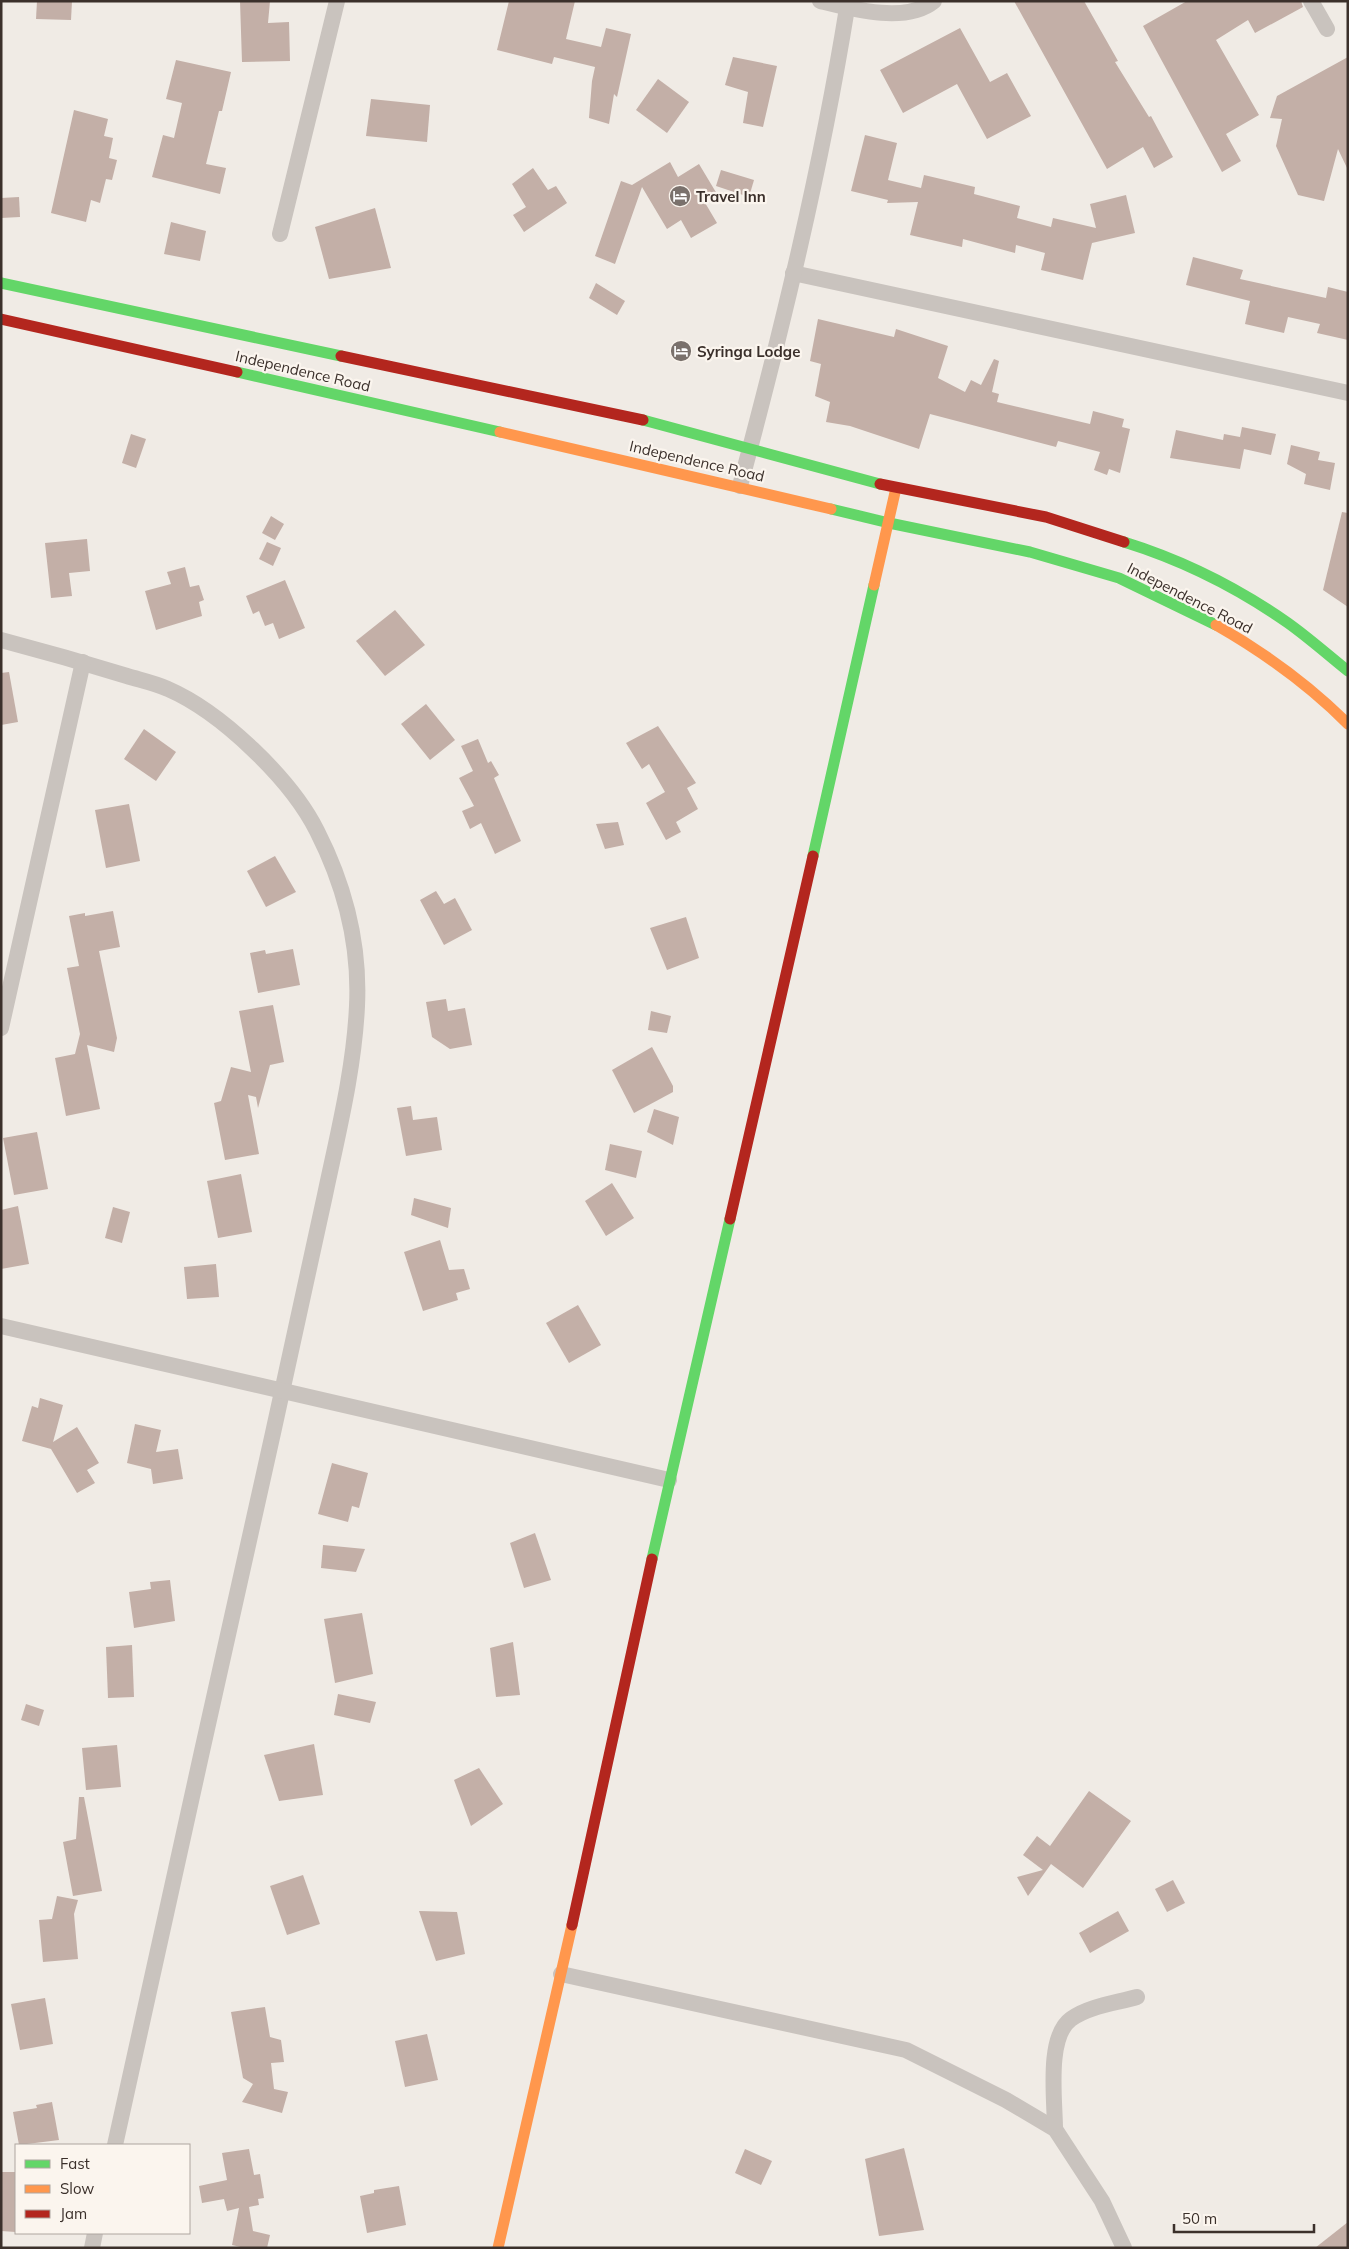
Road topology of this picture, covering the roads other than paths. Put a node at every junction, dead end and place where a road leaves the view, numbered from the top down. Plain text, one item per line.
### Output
1 (338, 1) edge
2 (820, 1) edge
3 (934, 1) edge
4 (1311, 1) edge
5 (847, 8) junction
6 (1327, 29) dead end
7 (280, 234) dead end
8 (793, 272) junction
9 (1, 283) edge
10 (1, 319) edge
11 (1348, 393) edge
12 (750, 450) junction
13 (740, 486) junction
14 (896, 488) junction
15 (888, 523) junction
16 (1, 640) edge
17 (82, 662) junction
18 (1348, 671) edge
19 (1348, 724) edge
20 (1, 1028) edge
21 (1, 1326) edge
22 (283, 1390) junction
23 (669, 1480) junction
24 (561, 1974) junction
25 (1137, 1997) dead end
26 (1055, 2129) junction
27 (115, 2144) edge
28 (96, 2234) edge
29 (92, 2248) edge
30 (498, 2248) edge
31 (1124, 2248) edge

1 - 7 street
2 - 5 street
3 - 5 street
4 - 6 street
5 - 8 street
8 - 11 street
8 - 12 street
9 - 12 main road, Independence Road
10 - 13 main road, Independence Road
12 - 13 street
12 - 14 main road, Independence Road
13 - 15 main road, Independence Road
14 - 15 main road
14 - 18 main road, Independence Road
15 - 19 main road, Independence Road
15 - 23 main road
16 - 17 street
17 - 20 street
17 - 22 street
21 - 22 street
22 - 23 street
22 - 27 street
23 - 24 main road
24 - 26 street
24 - 30 main road
25 - 26 street
26 - 31 street
28 - 29 street

